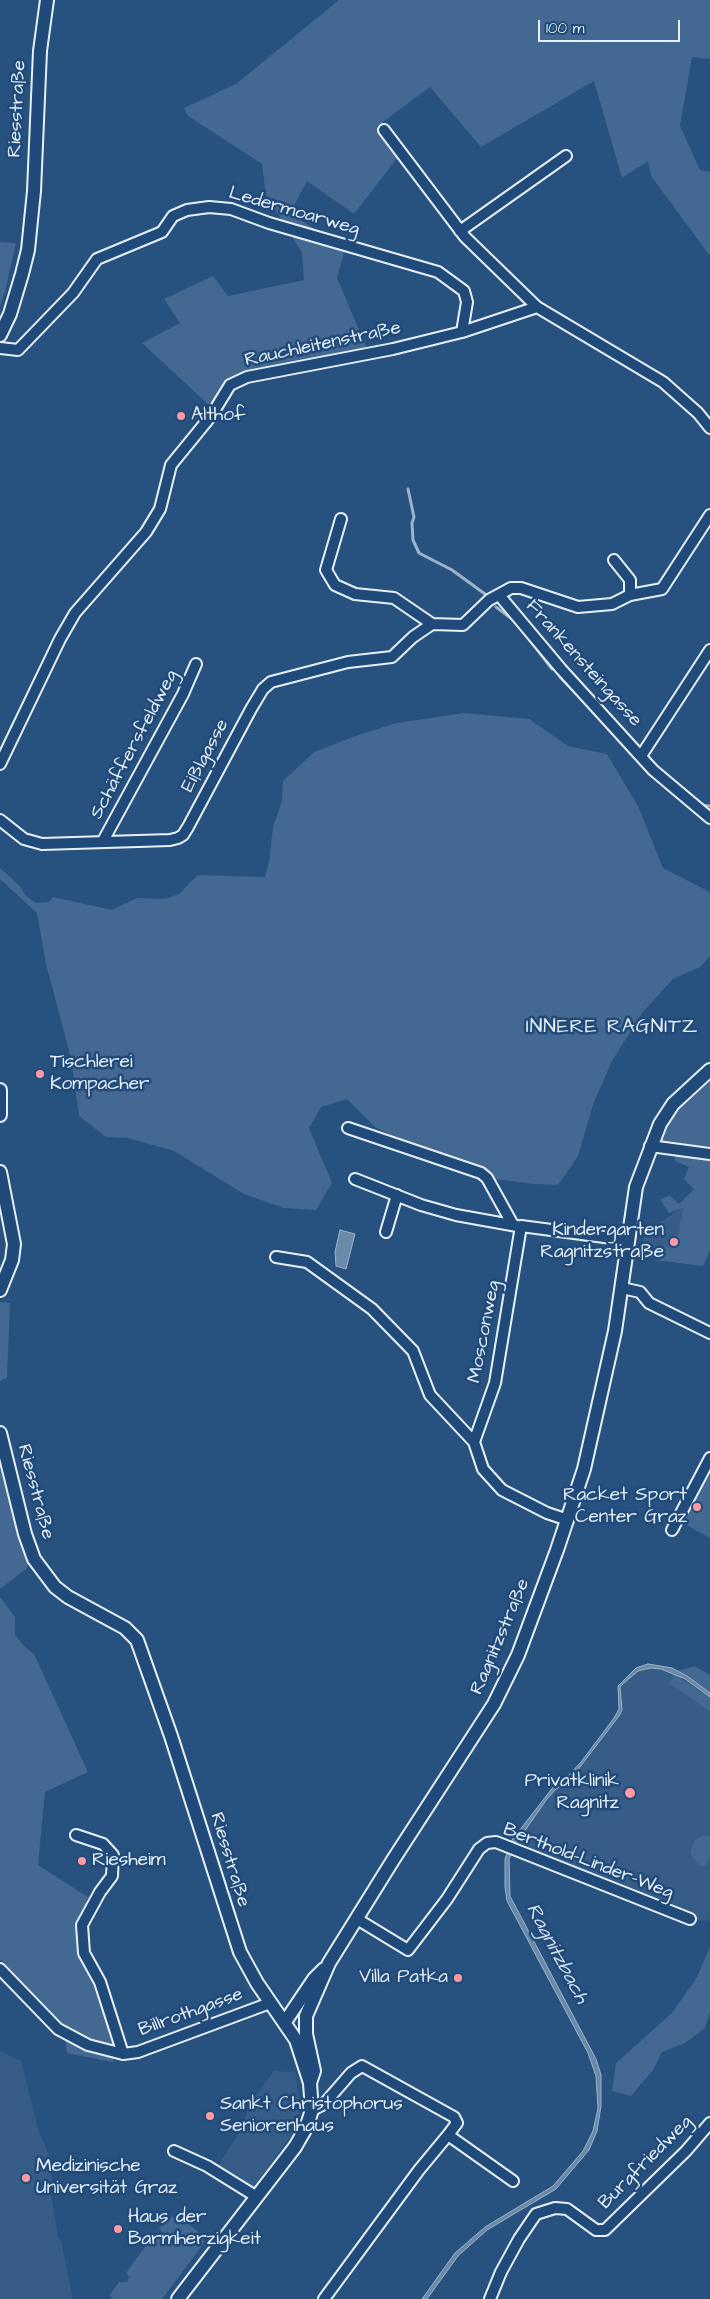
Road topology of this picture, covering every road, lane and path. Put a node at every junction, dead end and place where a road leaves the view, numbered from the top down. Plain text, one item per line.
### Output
1 (47, 0) edge
2 (384, 130) dead end
3 (566, 156) dead end
4 (460, 230) junction
5 (537, 307) junction
6 (462, 332) junction
7 (0, 335) edge
8 (0, 348) edge
9 (710, 428) edge
10 (710, 515) edge
11 (341, 519) dead end
12 (614, 560) dead end
13 (499, 595) junction
14 (630, 595) junction
15 (432, 624) junction
16 (710, 650) edge
17 (196, 664) dead end
18 (642, 756) junction
19 (0, 764) edge
20 (710, 818) edge
21 (0, 820) edge
22 (103, 841) junction
23 (710, 1070) edge
24 (0, 1090) edge
25 (0, 1115) edge
26 (348, 1128) dead end
27 (650, 1146) junction
28 (710, 1154) edge
29 (0, 1172) edge
30 (355, 1179) dead end
31 (397, 1195) junction
32 (517, 1226) junction
33 (386, 1232) dead end
34 (627, 1240) junction
35 (276, 1257) dead end
36 (622, 1288) junction
37 (0, 1290) edge
38 (710, 1333) edge
39 (0, 1433) edge
40 (474, 1442) junction
41 (710, 1458) edge
42 (568, 1520) junction
43 (672, 1530) dead end
44 (76, 1835) dead end
45 (357, 1918) junction
46 (690, 1919) dead end
47 (329, 1964) junction
48 (0, 1969) edge
49 (270, 2003) junction
50 (306, 2016) junction
51 (287, 2024) junction
52 (124, 2054) junction
53 (310, 2083) junction
54 (312, 2110) junction
55 (710, 2124) edge
56 (448, 2135) junction
57 (174, 2151) dead end
58 (513, 2181) dead end
59 (257, 2197) junction
60 (178, 2299) edge
61 (324, 2299) edge
62 (490, 2299) edge

1 - 7 main road, Riesstraße
2 - 4 street
3 - 4 street
4 - 5 street
5 - 6 street, Rauchleitenstraße
5 - 9 street
6 - 8 street, Ledermoarweg
6 - 19 street, Rauchleitenstraße
10 - 14 street
11 - 15 street
12 - 14 street
13 - 14 street
13 - 15 street
13 - 18 street, Frankensteingasse
15 - 22 street, Eißlgasse
16 - 18 street, Frankensteingasse
17 - 22 street, Schäffersfeldweg
18 - 20 street, Frankensteingasse
21 - 22 street, Eißlgasse
23 - 27 main road, Ragnitzstraße
24 - 25 main road
26 - 32 street
27 - 28 street
27 - 34 main road, Ragnitzstraße
29 - 37 main road
30 - 31 street
31 - 32 street
31 - 33 street
32 - 34 street
32 - 40 street, Mosconweg
34 - 36 main road, Ragnitzstraße
35 - 40 street
36 - 38 street
36 - 42 main road, Ragnitzstraße
39 - 49 main road, Riesstraße
40 - 42 street
41 - 43 street
42 - 45 main road, Ragnitzstraße
44 - 52 street, Billrothgasse
45 - 46 street, Berthold-Linder-Weg
45 - 47 main road, Ragnitzstraße
47 - 50 main road, Ragnitzstraße
47 - 51 main road, Ragnitzstraße
48 - 52 street, Billrothgasse
49 - 51 main road, Riesstraße
49 - 52 street, Billrothgasse
50 - 51 main road
50 - 53 main road, Ragnitzstraße
51 - 53 main road, Riesstraße
53 - 54 main road, Riesstraße
54 - 56 street
54 - 59 main road, Riesstraße
55 - 62 street, Burgfriedweg
56 - 58 street
56 - 61 street
57 - 59 street
59 - 60 main road, Riesstraße

